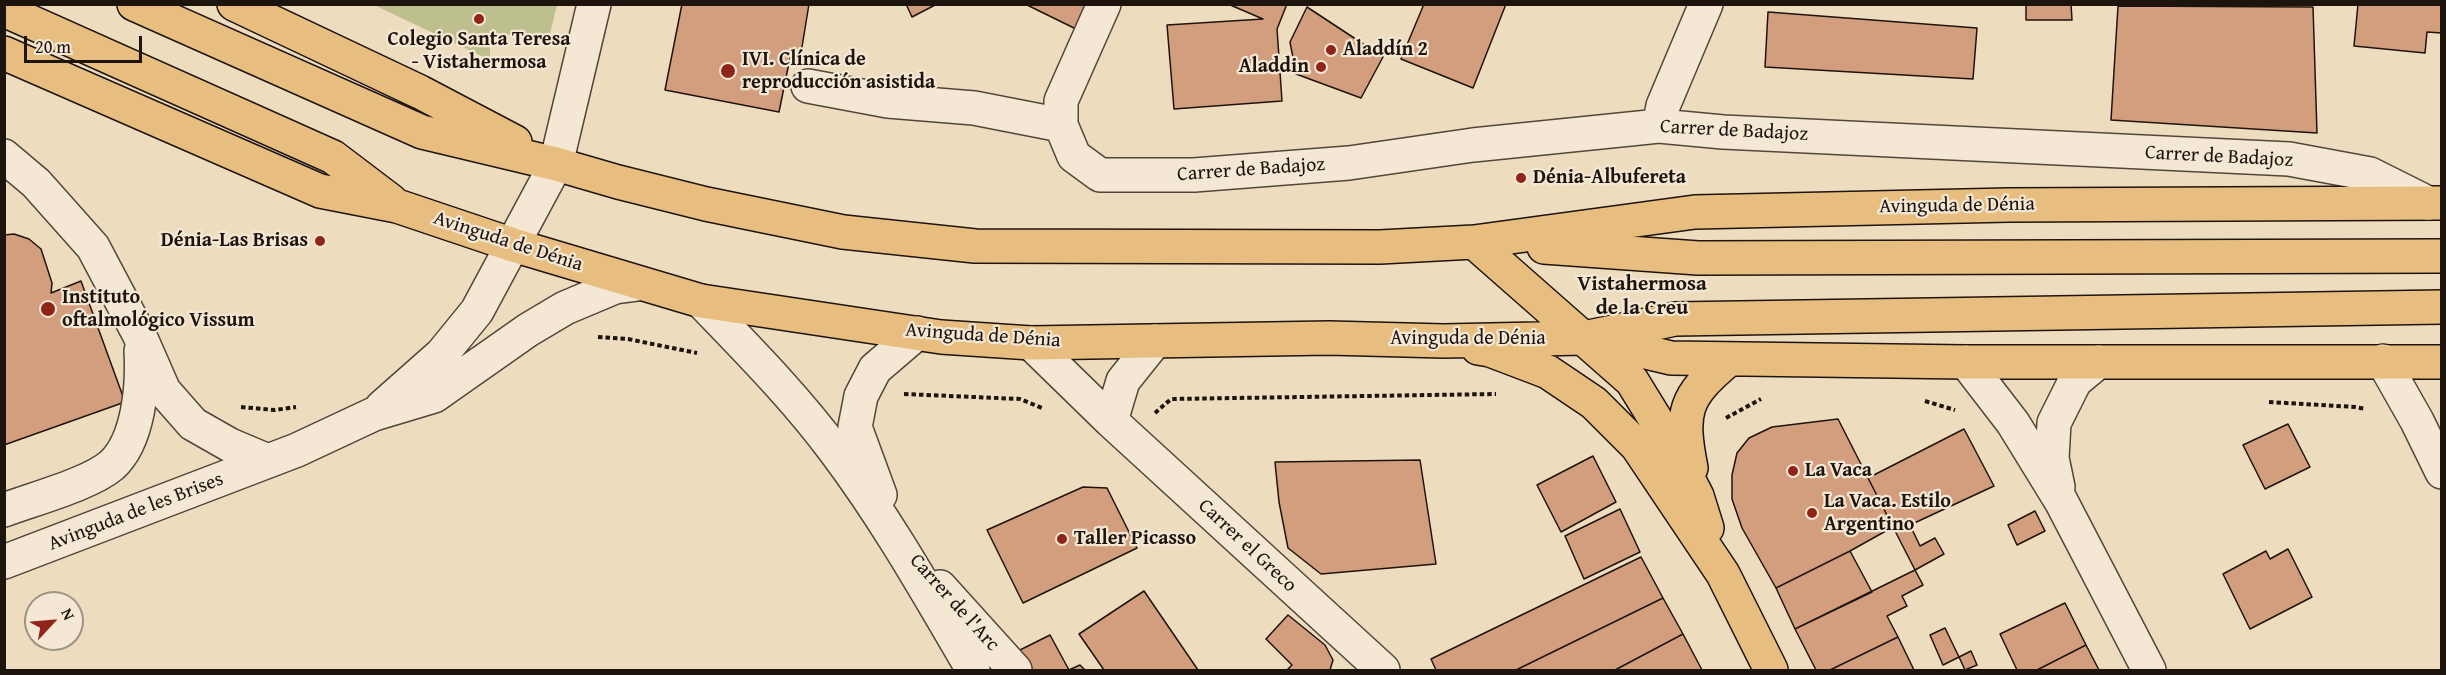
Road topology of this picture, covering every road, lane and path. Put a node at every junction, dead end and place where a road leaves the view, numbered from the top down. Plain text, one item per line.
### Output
1 (134, 4) edge
2 (234, 4) edge
3 (594, 4) edge
4 (1104, 4) edge
5 (1706, 4) edge
6 (4, 10) edge
7 (4, 52) edge
8 (808, 86) dead end
9 (1061, 125) junction
10 (1659, 126) junction
11 (4, 156) edge
12 (556, 164) junction
13 (2435, 203) edge
14 (397, 206) junction
15 (1474, 242) junction
16 (513, 246) junction
17 (2442, 256) edge
18 (638, 284) junction
19 (701, 301) junction
20 (2442, 307) edge
21 (917, 333) junction
22 (140, 334) junction
23 (589, 336) dead end
24 (1584, 338) junction
25 (1155, 341) junction
26 (1444, 341) junction
27 (1031, 343) junction
28 (705, 354) dead end
29 (1728, 360) junction
30 (2383, 361) junction
31 (1966, 362) junction
32 (2098, 362) junction
33 (2442, 362) edge
34 (1502, 394) dead end
35 (861, 396) junction
36 (1770, 399) dead end
37 (1923, 400) dead end
38 (231, 402) dead end
39 (2265, 402) dead end
40 (1045, 410) dead end
41 (1966, 413) dead end
42 (374, 414) junction
43 (1724, 419) dead end
44 (1111, 421) junction
45 (2417, 421) junction
46 (319, 440) junction
47 (268, 461) junction
48 (2442, 472) edge
49 (1697, 496) junction
50 (2061, 501) junction
51 (4, 510) edge
52 (894, 535) junction
53 (4, 562) edge
54 (1723, 574) junction
55 (1372, 667) edge
56 (973, 670) edge
57 (1015, 670) edge
58 (1771, 670) edge
59 (2149, 670) edge

1 - 12 main road, Avinguda de Dénia
2 - 12 main road, Avinguda de Dénia
3 - 12 street, Avinguda de les Brises
4 - 9 street
5 - 10 street
6 - 14 main road, Avinguda de Dénia
7 - 14 main road, Avinguda de Dénia
8 - 9 street
9 - 10 street, Carrer de Badajoz
10 - 13 street, Carrer de Badajoz
11 - 22 street, Avinguda de les Brises
12 - 15 main road, Avinguda de Dénia
12 - 16 street, Avinguda de les Brises
13 - 15 main road, Avinguda de Dénia
14 - 16 main road, Avinguda de Dénia
15 - 17 main road, Avinguda de Dénia
15 - 24 main road
16 - 18 main road, Avinguda de Dénia
16 - 42 street, Avinguda de les Brises
18 - 19 main road, Avinguda de Dénia
18 - 42 street, Avinguda de les Brises
19 - 21 main road, Avinguda de Dénia
19 - 52 street
20 - 24 main road, Avinguda de Dénia
21 - 27 main road, Avinguda de Dénia
21 - 35 street
22 - 47 street, Avinguda de les Brises
22 - 51 street
23 - 28 path
24 - 26 main road, Avinguda de Dénia
24 - 29 main road, Avinguda de Dénia
24 - 49 main road
25 - 26 main road, Avinguda de Dénia
25 - 27 main road, Avinguda de Dénia
25 - 44 street
26 - 54 main road
27 - 44 street, Carrer el Greco
29 - 31 main road, Avinguda de Dénia
29 - 49 main road
30 - 32 main road, Avinguda de Dénia
30 - 33 main road, Avinguda de Dénia
30 - 45 street
31 - 32 main road, Avinguda de Dénia
31 - 50 street
32 - 50 street
34 - 44 path
35 - 40 path
35 - 52 street
36 - 43 path
37 - 41 path
38 - 46 path
39 - 45 path
42 - 46 street, Avinguda de les Brises
44 - 55 street, Carrer el Greco
45 - 48 street
46 - 47 street, Avinguda de les Brises
47 - 53 street, Avinguda de les Brises
49 - 54 main road
50 - 59 street
52 - 56 street
52 - 57 street, Carrer de l'Arc
54 - 58 main road

